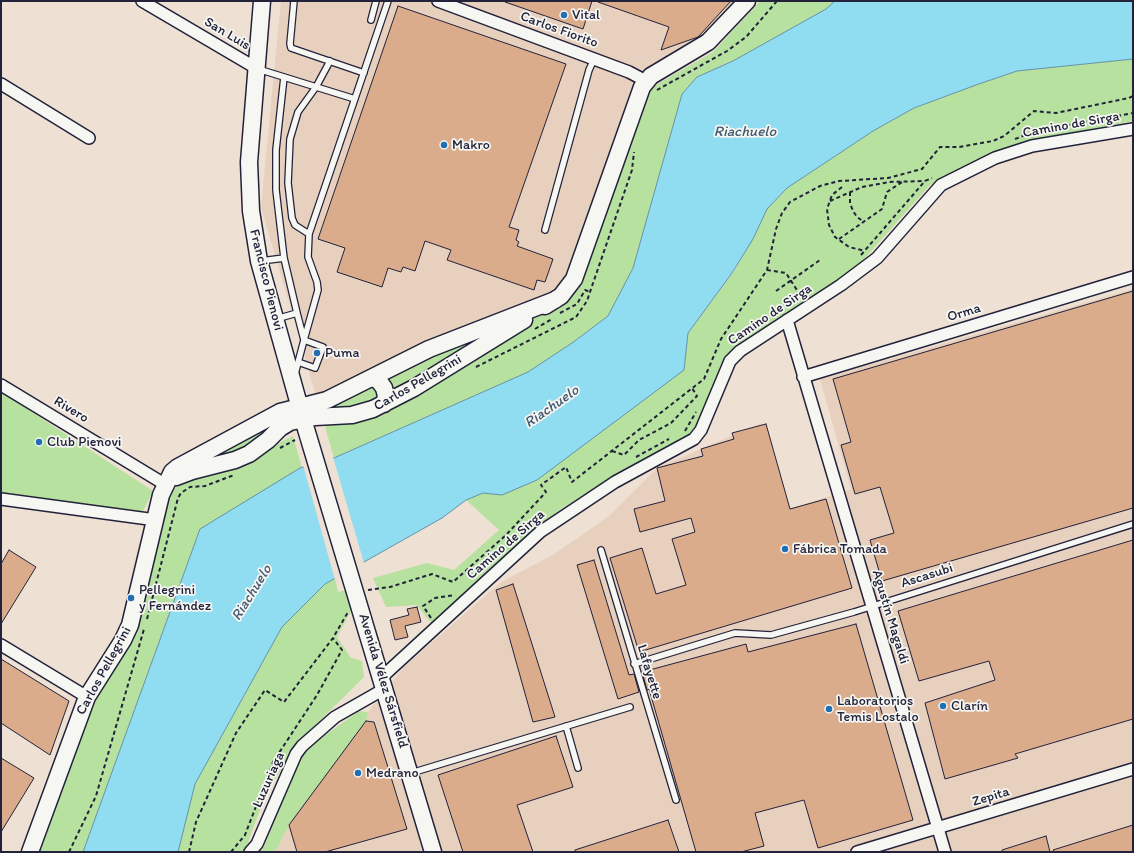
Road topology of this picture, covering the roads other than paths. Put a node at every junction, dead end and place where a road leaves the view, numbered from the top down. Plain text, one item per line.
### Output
1 (142, 1) edge
2 (262, 1) edge
3 (294, 1) edge
4 (376, 1) edge
5 (388, 1) edge
6 (438, 1) edge
7 (748, 1) edge
8 (371, 20) dead end
9 (594, 59) junction
10 (330, 61) junction
11 (256, 68) junction
12 (364, 72) junction
13 (284, 77) junction
14 (646, 81) junction
15 (1, 84) edge
16 (316, 87) junction
17 (355, 99) junction
18 (1133, 129) edge
19 (89, 138) dead end
20 (545, 230) dead end
21 (309, 234) junction
22 (284, 258) junction
23 (259, 261) junction
24 (1133, 277) edge
25 (555, 300) junction
26 (297, 313) junction
27 (274, 319) junction
28 (787, 320) junction
29 (304, 340) junction
30 (298, 362) junction
31 (392, 367) junction
32 (803, 377) junction
33 (372, 378) junction
34 (293, 382) junction
35 (1, 385) edge
36 (405, 393) junction
37 (384, 404) junction
38 (302, 413) junction
39 (236, 436) junction
40 (244, 456) junction
41 (315, 458) joint
42 (166, 485) junction
43 (1, 499) edge
44 (156, 520) junction
45 (1133, 524) edge
46 (601, 550) dead end
47 (871, 607) junction
48 (1, 645) edge
49 (634, 664) junction
50 (384, 683) junction
51 (87, 697) junction
52 (630, 708) dead end
53 (566, 726) junction
54 (578, 768) dead end
55 (1133, 769) edge
56 (410, 773) junction
57 (676, 800) dead end
58 (938, 828) junction
59 (30, 852) edge
60 (250, 852) edge
61 (433, 852) edge
62 (857, 852) edge
63 (945, 852) edge

1 - 11 street, San Luis
2 - 11 street, Francisco Pienovi
3 - 10 lane
4 - 8 lane
5 - 12 lane
6 - 9 street, Carlos Fiorito
7 - 14 street, Carlos Pellegrini
9 - 14 street, Carlos Fiorito
9 - 20 lane
10 - 12 lane
10 - 16 lane
11 - 13 lane
11 - 23 street, Francisco Pienovi
12 - 17 lane
13 - 16 lane
13 - 22 lane
14 - 25 street, Carlos Pellegrini
15 - 19 street
16 - 17 lane
16 - 21 lane
17 - 21 lane
18 - 28 street, Camino de Sirga
21 - 29 lane
22 - 23 lane
22 - 26 lane
23 - 27 street, Francisco Pienovi
24 - 32 street, Orma
25 - 31 street, Carlos Pellegrini
25 - 36 street, Carlos Pellegrini
26 - 27 lane
26 - 29 lane
27 - 34 street, Francisco Pienovi
28 - 32 street, Agustín Magaldi
28 - 50 street, Camino de Sirga
29 - 30 lane
29 - 30 lane
30 - 34 lane
31 - 33 street, Carlos Pellegrini
31 - 36 street
32 - 47 street, Agustín Magaldi
33 - 37 street
33 - 38 street, Carlos Pellegrini
34 - 38 street, Francisco Pienovi
35 - 42 street, Rivero
36 - 37 street, Carlos Pellegrini
37 - 38 street, Carlos Pellegrini
38 - 39 street, Carlos Pellegrini
38 - 40 street, Carlos Pellegrini
38 - 41 street, Francisco Pienovi
39 - 40 street
39 - 42 street, Carlos Pellegrini
40 - 42 street, Carlos Pellegrini
41 - 50 street, Avenida Vélez Sársfield
42 - 44 street, Carlos Pellegrini
43 - 44 street
44 - 51 street, Carlos Pellegrini
45 - 47 lane, Ascasubi
46 - 49 lane, Lafayette
47 - 49 lane, Ascasubi
47 - 58 street, Agustín Magaldi
48 - 51 street
49 - 57 lane, Lafayette
50 - 56 street, Avenida Vélez Sársfield
50 - 60 street, Luzuriaga
51 - 59 street, Carlos Pellegrini
52 - 53 lane
53 - 54 lane
53 - 56 lane
55 - 58 street, Zepita
56 - 61 street, Avenida Vélez Sársfield
58 - 62 street, Zepita
58 - 63 street, Agustín Magaldi

